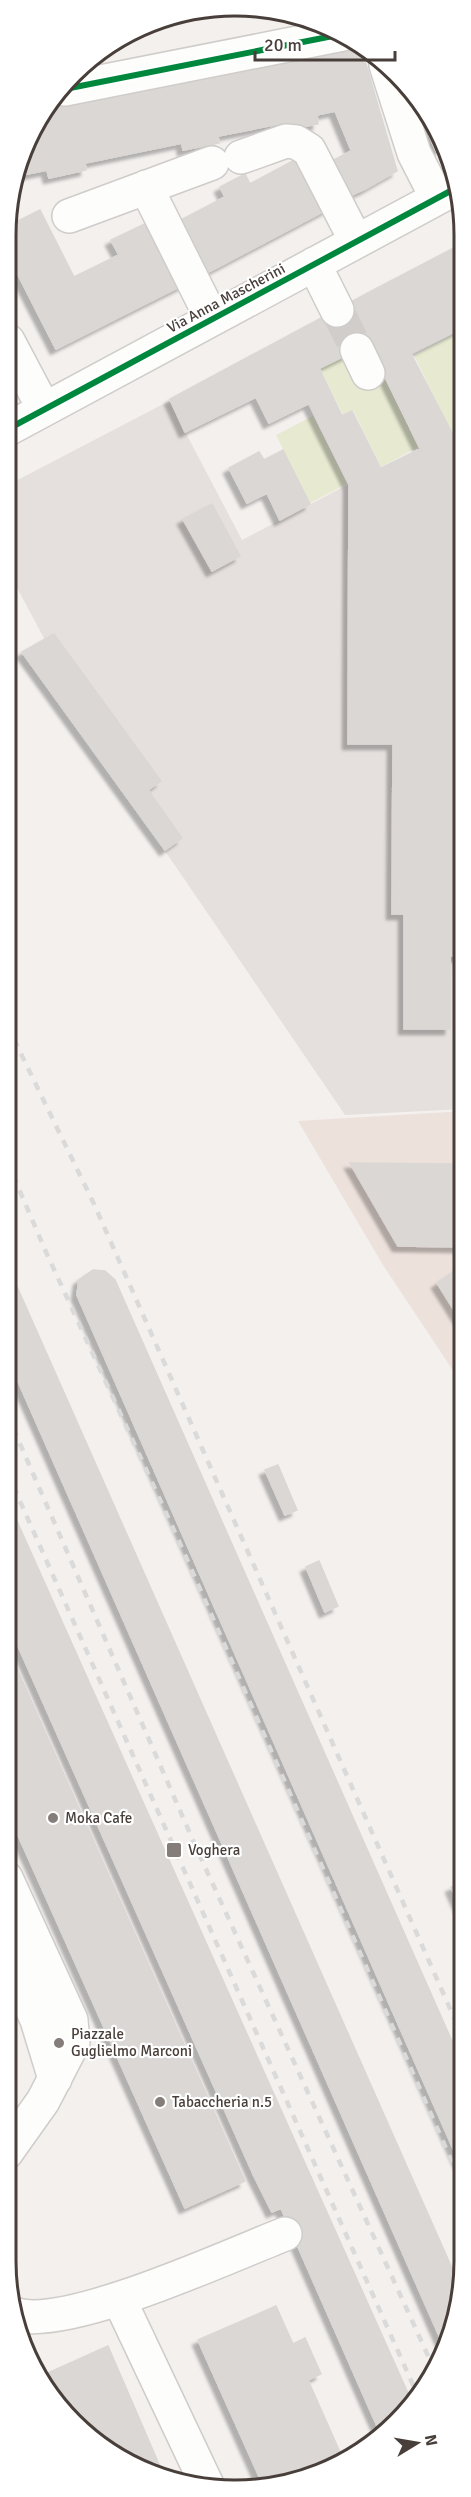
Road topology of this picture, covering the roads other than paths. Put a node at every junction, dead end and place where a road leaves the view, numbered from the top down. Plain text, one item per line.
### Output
1 (328, 37) edge
2 (392, 83) edge
3 (75, 87) edge
4 (146, 187) junction
5 (446, 193) edge
6 (69, 216) dead end
7 (356, 241) junction
8 (314, 264) junction
9 (337, 310) tunnel mouth
10 (212, 319) junction
11 (16, 356) edge
12 (44, 409) junction
13 (16, 425) edge
14 (16, 1900) edge
15 (16, 1974) edge
16 (55, 2079) junction
17 (16, 2139) edge
18 (285, 2234) dead end
19 (119, 2299) junction
20 (24, 2316) edge
21 (204, 2478) edge

1 - 3 street
2 - 5 street, Via Anna Mascherini
4 - 6 street
4 - 7 street
4 - 10 street
5 - 7 street, Via Anna Mascherini
7 - 8 street, Via Anna Mascherini
8 - 9 street
8 - 10 street, Via Anna Mascherini
10 - 12 street, Via Anna Mascherini
11 - 12 street
12 - 13 street, Via Anna Mascherini
14 - 16 street
15 - 16 street
16 - 17 street
18 - 19 street
19 - 20 street
19 - 21 street

